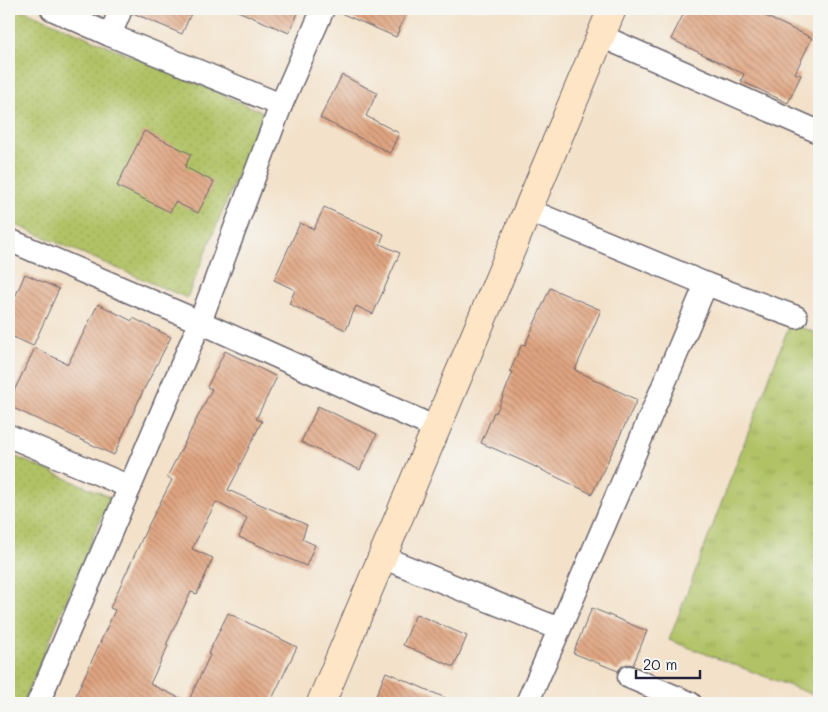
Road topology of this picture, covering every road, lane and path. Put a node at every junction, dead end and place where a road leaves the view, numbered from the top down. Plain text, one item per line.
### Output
1 (52, 9) edge
2 (121, 9) edge
3 (323, 9) edge
4 (612, 9) edge
5 (110, 35) junction
6 (601, 36) junction
7 (281, 105) junction
8 (819, 132) edge
9 (528, 210) junction
10 (9, 240) edge
11 (706, 284) junction
12 (796, 317) dead end
13 (200, 322) junction
14 (436, 428) junction
15 (9, 436) edge
16 (130, 487) junction
17 (382, 557) junction
18 (559, 629) junction
19 (629, 677) dead end
20 (38, 703) edge
21 (321, 703) edge
22 (527, 703) edge
23 (689, 703) edge

1 - 5 street
2 - 5 street
3 - 7 street
4 - 6 street
5 - 7 street
6 - 8 street
6 - 9 street
7 - 13 street
9 - 11 street
9 - 14 street
10 - 13 street
11 - 12 street
11 - 18 street
13 - 14 street
13 - 16 street
14 - 17 street
15 - 16 street
16 - 20 street
17 - 18 street
17 - 21 street
18 - 22 street
19 - 23 street

